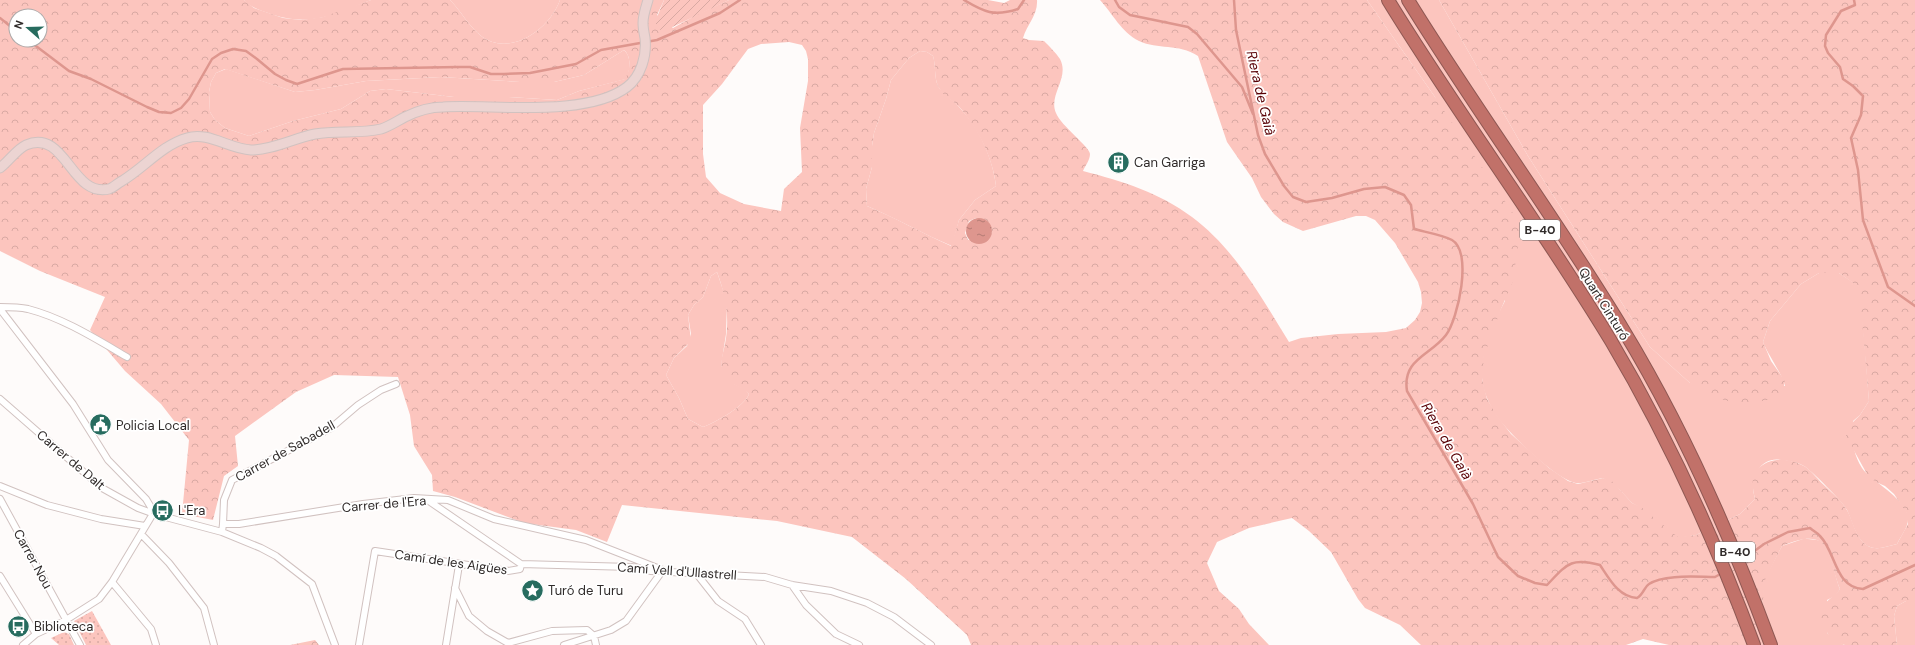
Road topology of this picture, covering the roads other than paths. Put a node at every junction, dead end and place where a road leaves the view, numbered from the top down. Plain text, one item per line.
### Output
1 (648, 0) edge
2 (1388, 0) edge
3 (1408, 0) edge
4 (0, 168) edge
5 (0, 308) edge
6 (127, 357) dead end
7 (396, 384) dead end
8 (0, 399) edge
9 (0, 486) edge
10 (0, 499) edge
11 (426, 499) junction
12 (151, 513) junction
13 (223, 524) junction
14 (145, 526) junction
15 (222, 532) junction
16 (141, 534) junction
17 (521, 564) junction
18 (459, 565) junction
19 (663, 570) junction
20 (696, 573) junction
21 (0, 576) edge
22 (112, 582) junction
23 (792, 585) junction
24 (455, 588) junction
25 (66, 620) junction
26 (36, 634) junction
27 (594, 636) junction
28 (23, 645) edge
29 (80, 645) edge
30 (156, 645) edge
31 (214, 645) edge
32 (335, 645) edge
33 (359, 645) edge
34 (446, 645) edge
35 (564, 645) edge
36 (596, 645) edge
37 (761, 645) edge
38 (858, 645) edge
39 (931, 645) edge
40 (1754, 645) edge
41 (1771, 645) edge

1 - 4 street
2 - 40 highway, Quart Cinturó / B-40
3 - 41 highway, Quart Cinturó / B-40
5 - 6 street
5 - 12 street
7 - 13 street, Carrer de Sabadell
8 - 12 street, Carrer de Dalt
9 - 14 street
10 - 25 street, Carrer Nou
11 - 13 street, Carrer de l'Era
11 - 17 street
11 - 19 street, Carrer de l'Era
12 - 14 street
12 - 15 street
13 - 15 street
14 - 16 street
15 - 32 street
16 - 22 street
16 - 31 street
17 - 18 street, Camí de les Aigües
17 - 19 street, Camí Vell d'Ullastrell
18 - 24 street
18 - 33 street, Camí de les Aigües
19 - 20 street, Camí Vell d'Ullastrell
19 - 27 street
20 - 23 street, Camí Vell d'Ullastrell
20 - 37 street
21 - 26 street
22 - 25 street
22 - 30 street
23 - 38 street
23 - 39 street, Camí Vell d'Ullastrell
24 - 27 street
24 - 34 street
25 - 26 street
25 - 29 street, Carrer Nou
26 - 28 street
27 - 35 street
27 - 36 street

